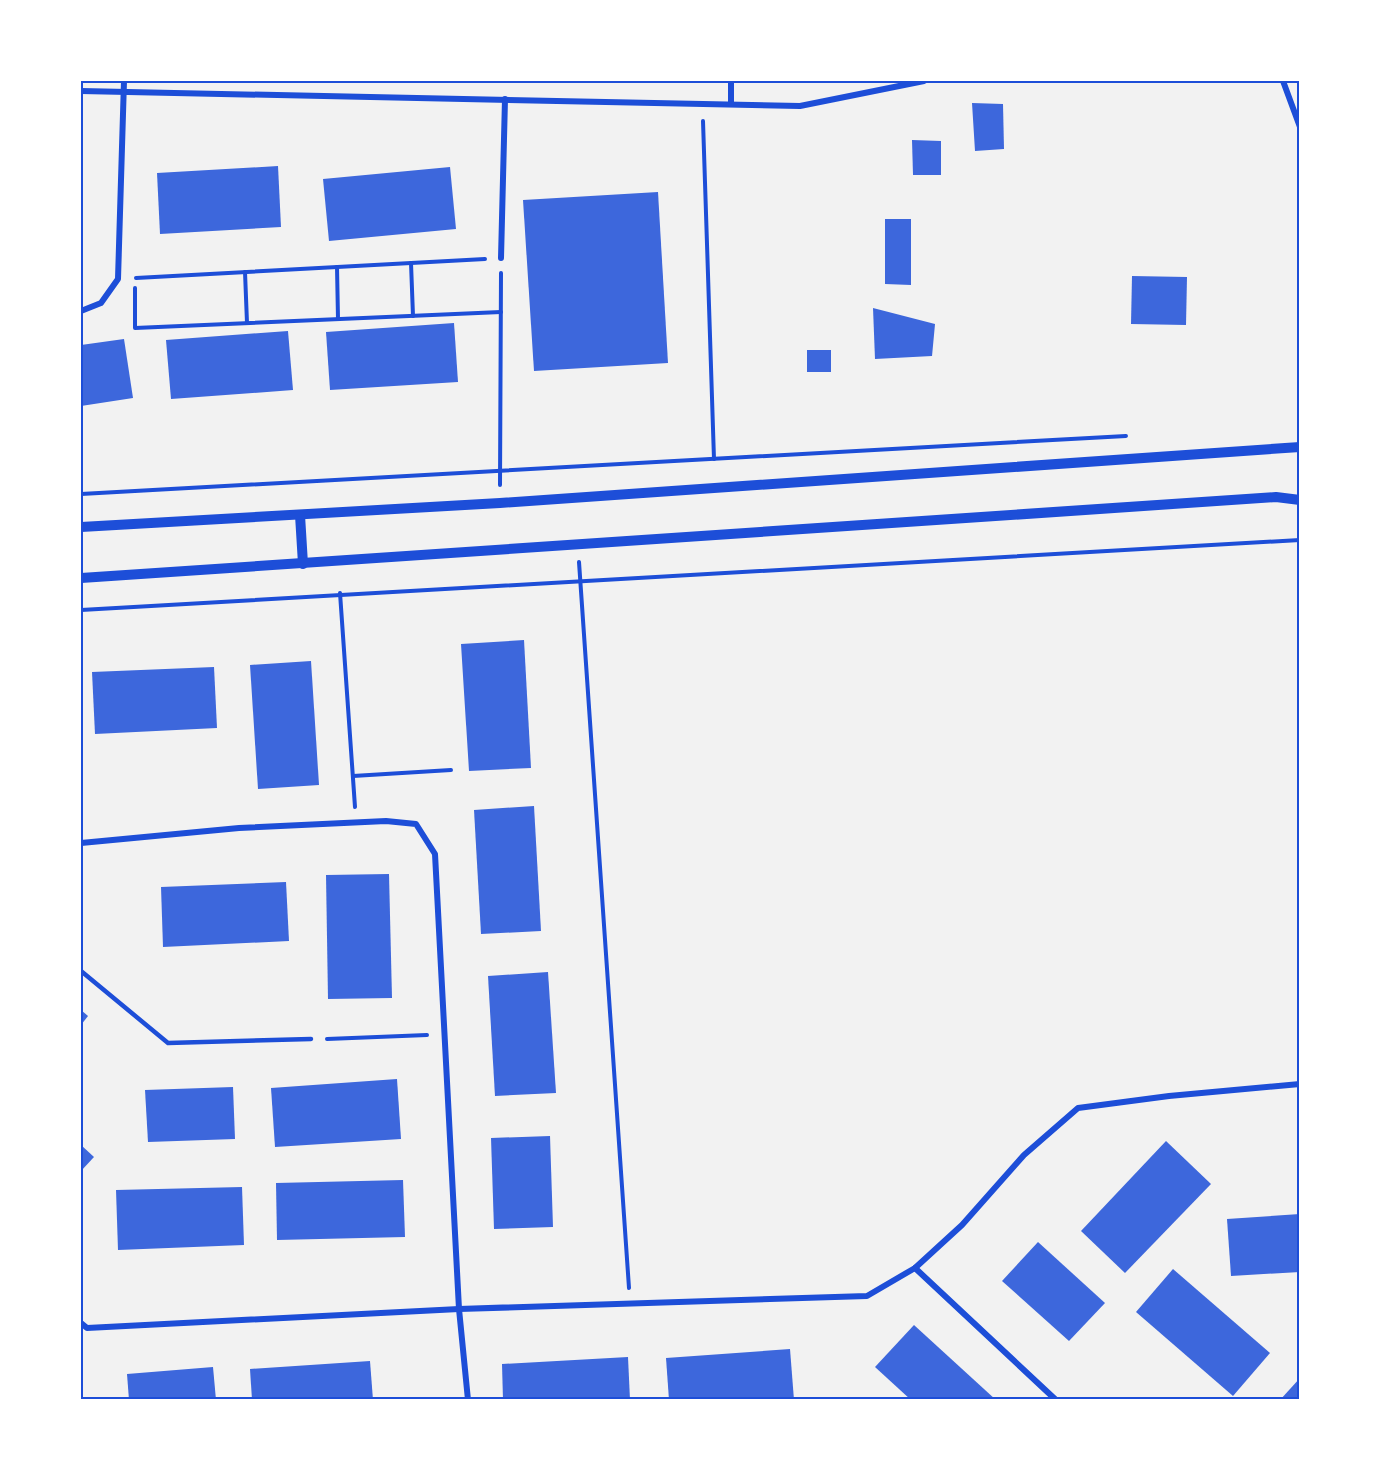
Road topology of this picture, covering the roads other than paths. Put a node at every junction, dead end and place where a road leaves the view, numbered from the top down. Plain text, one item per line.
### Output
1 (124, 81) edge
2 (731, 81) edge
3 (924, 81) edge
4 (1283, 81) edge
5 (81, 92) edge
6 (122, 92) junction
7 (505, 99) junction
8 (731, 104) junction
9 (1300, 127) edge
10 (501, 258) road end
11 (81, 311) edge
12 (1300, 447) edge
13 (1300, 500) edge
14 (300, 515) junction
15 (81, 527) edge
16 (303, 564) junction
17 (81, 578) edge
18 (81, 843) edge
19 (81, 971) edge
20 (311, 1039) road end
21 (1300, 1084) edge
22 (915, 1268) junction
23 (459, 1309) junction
24 (84, 1325) edge
25 (81, 1334) edge
26 (468, 1400) edge
27 (1056, 1400) edge

1 - 6 street
2 - 8 street
3 - 8 street
4 - 9 street
5 - 6 street
6 - 7 street
6 - 11 street
7 - 8 street
7 - 10 street
12 - 14 street
13 - 16 street
14 - 15 street
14 - 16 street
16 - 17 street
18 - 23 street
19 - 20 lane
21 - 22 street
22 - 23 street
22 - 27 street
23 - 24 street
23 - 26 street
24 - 25 street

